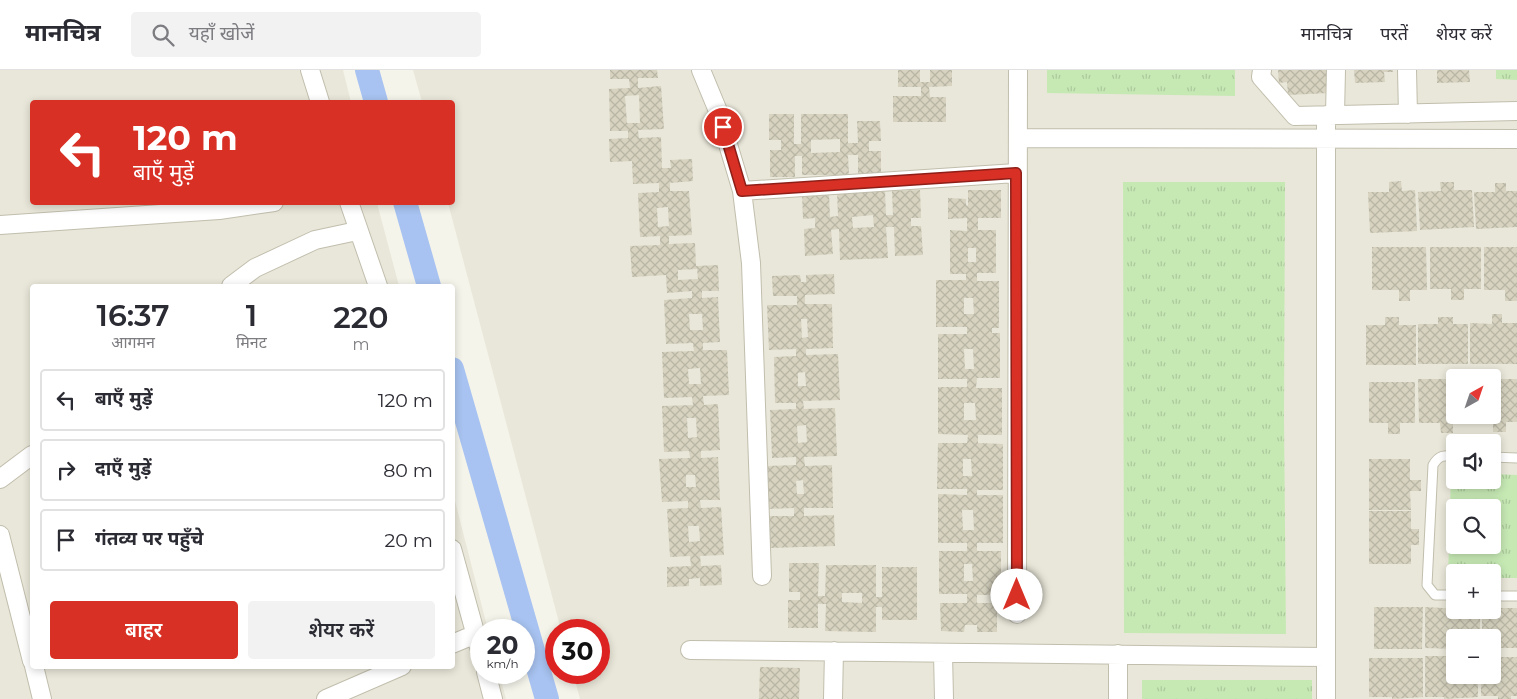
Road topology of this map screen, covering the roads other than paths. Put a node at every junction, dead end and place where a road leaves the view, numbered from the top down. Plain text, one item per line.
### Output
1 (310, 70) edge
2 (701, 70) edge
3 (1018, 70) edge
4 (1262, 70) edge
5 (1336, 70) edge
6 (1407, 70) edge
7 (319, 100) edge
8 (1517, 111) edge
9 (1408, 114) junction
10 (1331, 115) junction
11 (1018, 138) junction
12 (1325, 139) junction
13 (1517, 139) edge
14 (1016, 173) junction
15 (742, 191) junction
16 (253, 205) edge
17 (350, 205) edge
18 (0, 225) edge
19 (357, 231) junction
20 (234, 284) edge
21 (377, 284) edge
22 (1446, 455) edge
23 (30, 456) edge
24 (1501, 457) edge
25 (1517, 458) edge
26 (0, 479) edge
27 (0, 536) edge
28 (455, 560) edge
29 (762, 576) dead end
30 (1446, 595) edge
31 (1501, 596) edge
32 (1517, 596) edge
33 (1017, 614) dead end
34 (472, 619) edge
35 (470, 636) edge
36 (455, 643) edge
37 (690, 650) dead end
38 (834, 651) junction
39 (943, 652) junction
40 (30, 653) edge
41 (1118, 654) junction
42 (1326, 656) junction
43 (35, 669) edge
44 (395, 669) edge
45 (489, 684) edge
46 (42, 699) edge
47 (326, 699) edge
48 (493, 699) edge
49 (833, 699) edge
50 (944, 699) edge
51 (1118, 699) edge
52 (1326, 699) edge

1 - 7 street
2 - 15 street
3 - 11 street
4 - 10 street
5 - 10 street
6 - 9 street
8 - 9 street
9 - 10 street
10 - 12 street
11 - 12 street
11 - 14 street
12 - 13 street
12 - 42 street
14 - 15 street
14 - 33 street
15 - 29 street
16 - 18 street
17 - 19 street
19 - 20 street
19 - 21 street
22 - 30 lane
23 - 26 street
24 - 25 lane
27 - 40 street
28 - 34 street
31 - 32 lane
35 - 36 street
37 - 38 street
38 - 39 street
38 - 49 street
39 - 41 street
39 - 50 street
41 - 42 street
41 - 51 street
42 - 52 street
43 - 46 street
44 - 47 street
45 - 48 street

